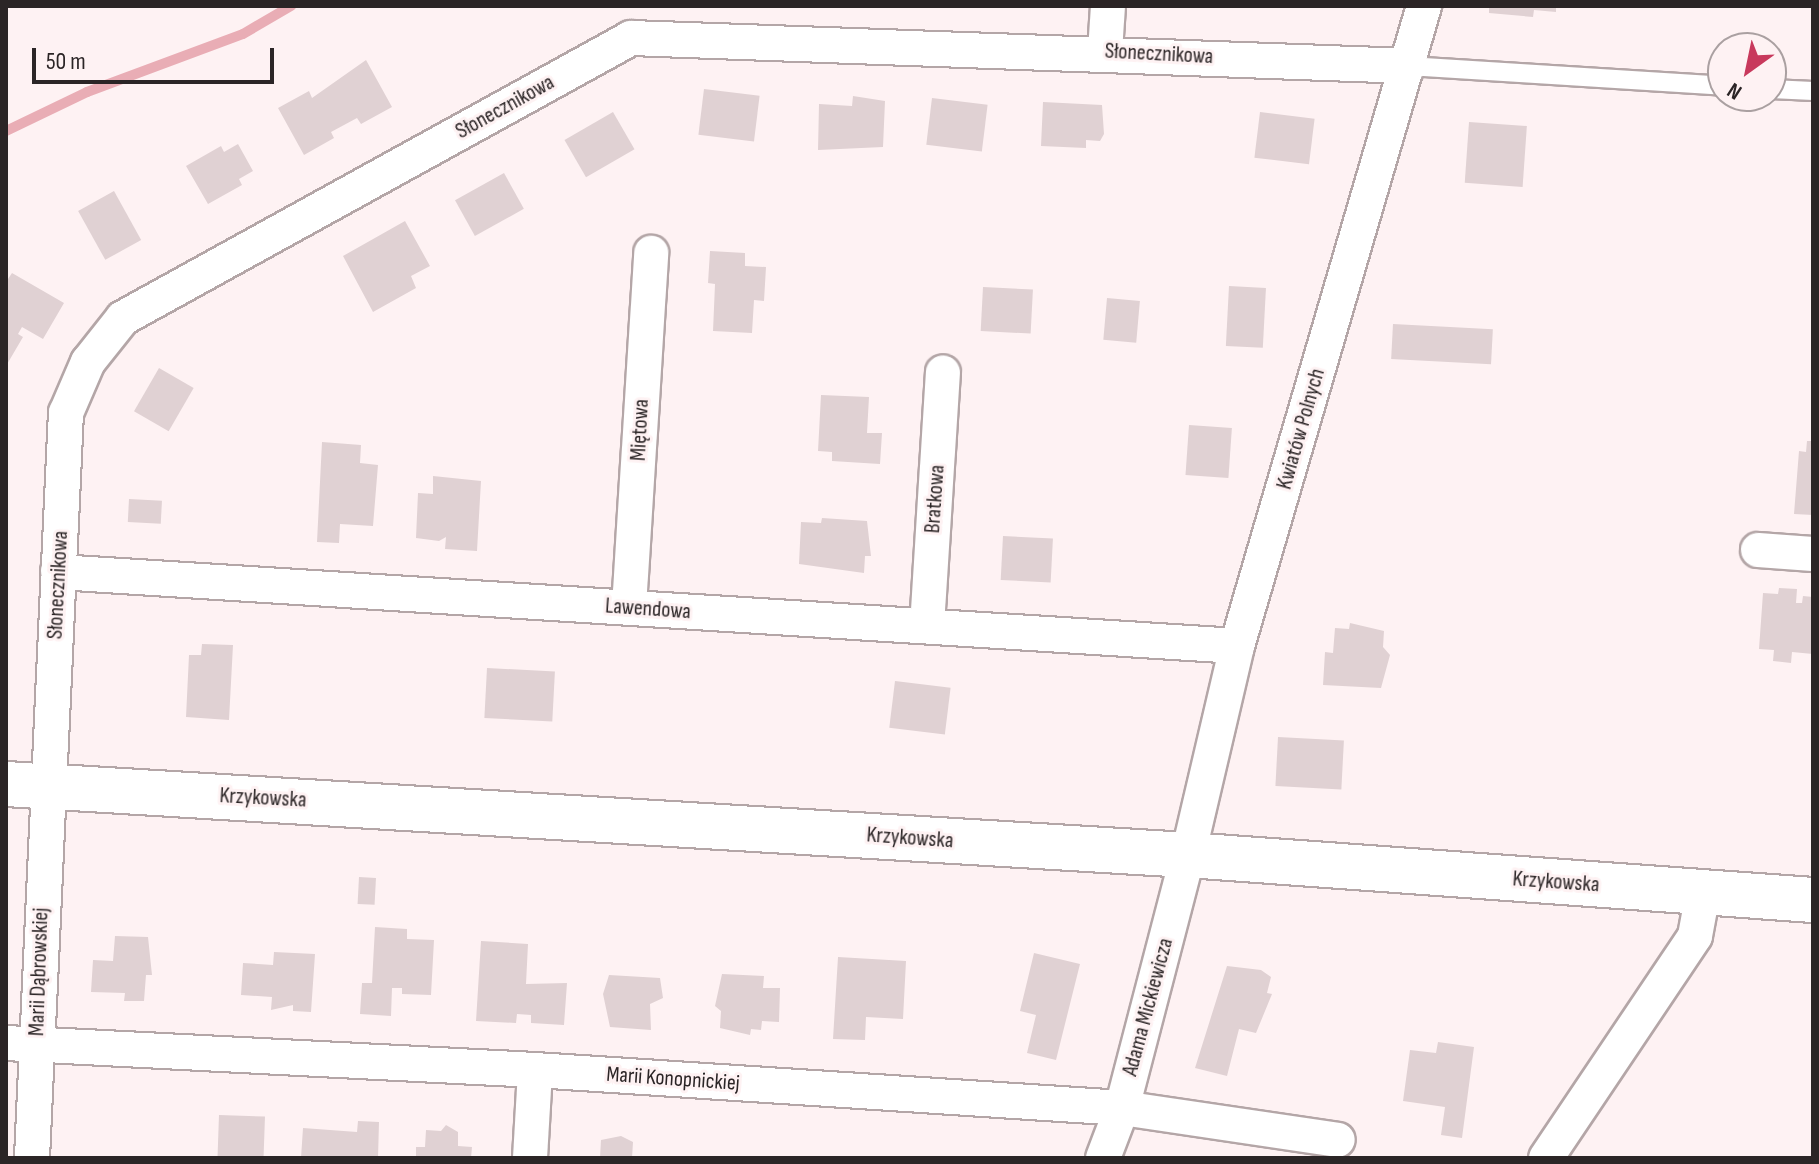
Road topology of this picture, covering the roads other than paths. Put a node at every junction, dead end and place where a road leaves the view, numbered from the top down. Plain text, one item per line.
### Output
1 (1108, 6) edge
2 (1424, 6) edge
3 (1105, 52) junction
4 (1408, 66) junction
5 (1707, 85) edge
6 (1787, 90) edge
7 (1813, 91) edge
8 (651, 253) dead end
9 (943, 373) dead end
10 (1758, 550) dead end
11 (1813, 554) edge
12 (58, 572) junction
13 (629, 607) junction
14 (927, 626) junction
15 (1237, 646) junction
16 (26, 785) edge
17 (1188, 855) junction
18 (1703, 893) junction
19 (1813, 900) edge
20 (21, 1044) edge
21 (535, 1070) junction
22 (1122, 1108) junction
23 (1338, 1140) dead end
24 (32, 1158) edge
25 (530, 1158) edge
26 (1103, 1158) edge
27 (1546, 1158) edge

1 - 3 street
2 - 4 street, Kwiatów Polnych
3 - 4 street, Słonecznikowa
3 - 12 street, Słonecznikowa
4 - 5 lane
4 - 15 street, Kwiatów Polnych
6 - 7 lane
8 - 13 street, Miętowa
9 - 14 street, Bratkowa
10 - 11 street
12 - 13 street, Lawendowa
12 - 16 street, Słonecznikowa
13 - 14 street, Lawendowa
14 - 15 street, Lawendowa
15 - 17 street, Kwiatów Polnych
16 - 17 street, Krzykowska
16 - 20 street, Marii Dąbrowskiej
17 - 18 street, Krzykowska
17 - 22 street, Adama Mickiewicza
18 - 19 street, Krzykowska
18 - 27 street
20 - 21 street, Marii Konopnickiej
20 - 24 street, Marii Dąbrowskiej
21 - 22 street, Marii Konopnickiej
21 - 25 street
22 - 23 street, Marii Konopnickiej
22 - 26 street, Adama Mickiewicza

